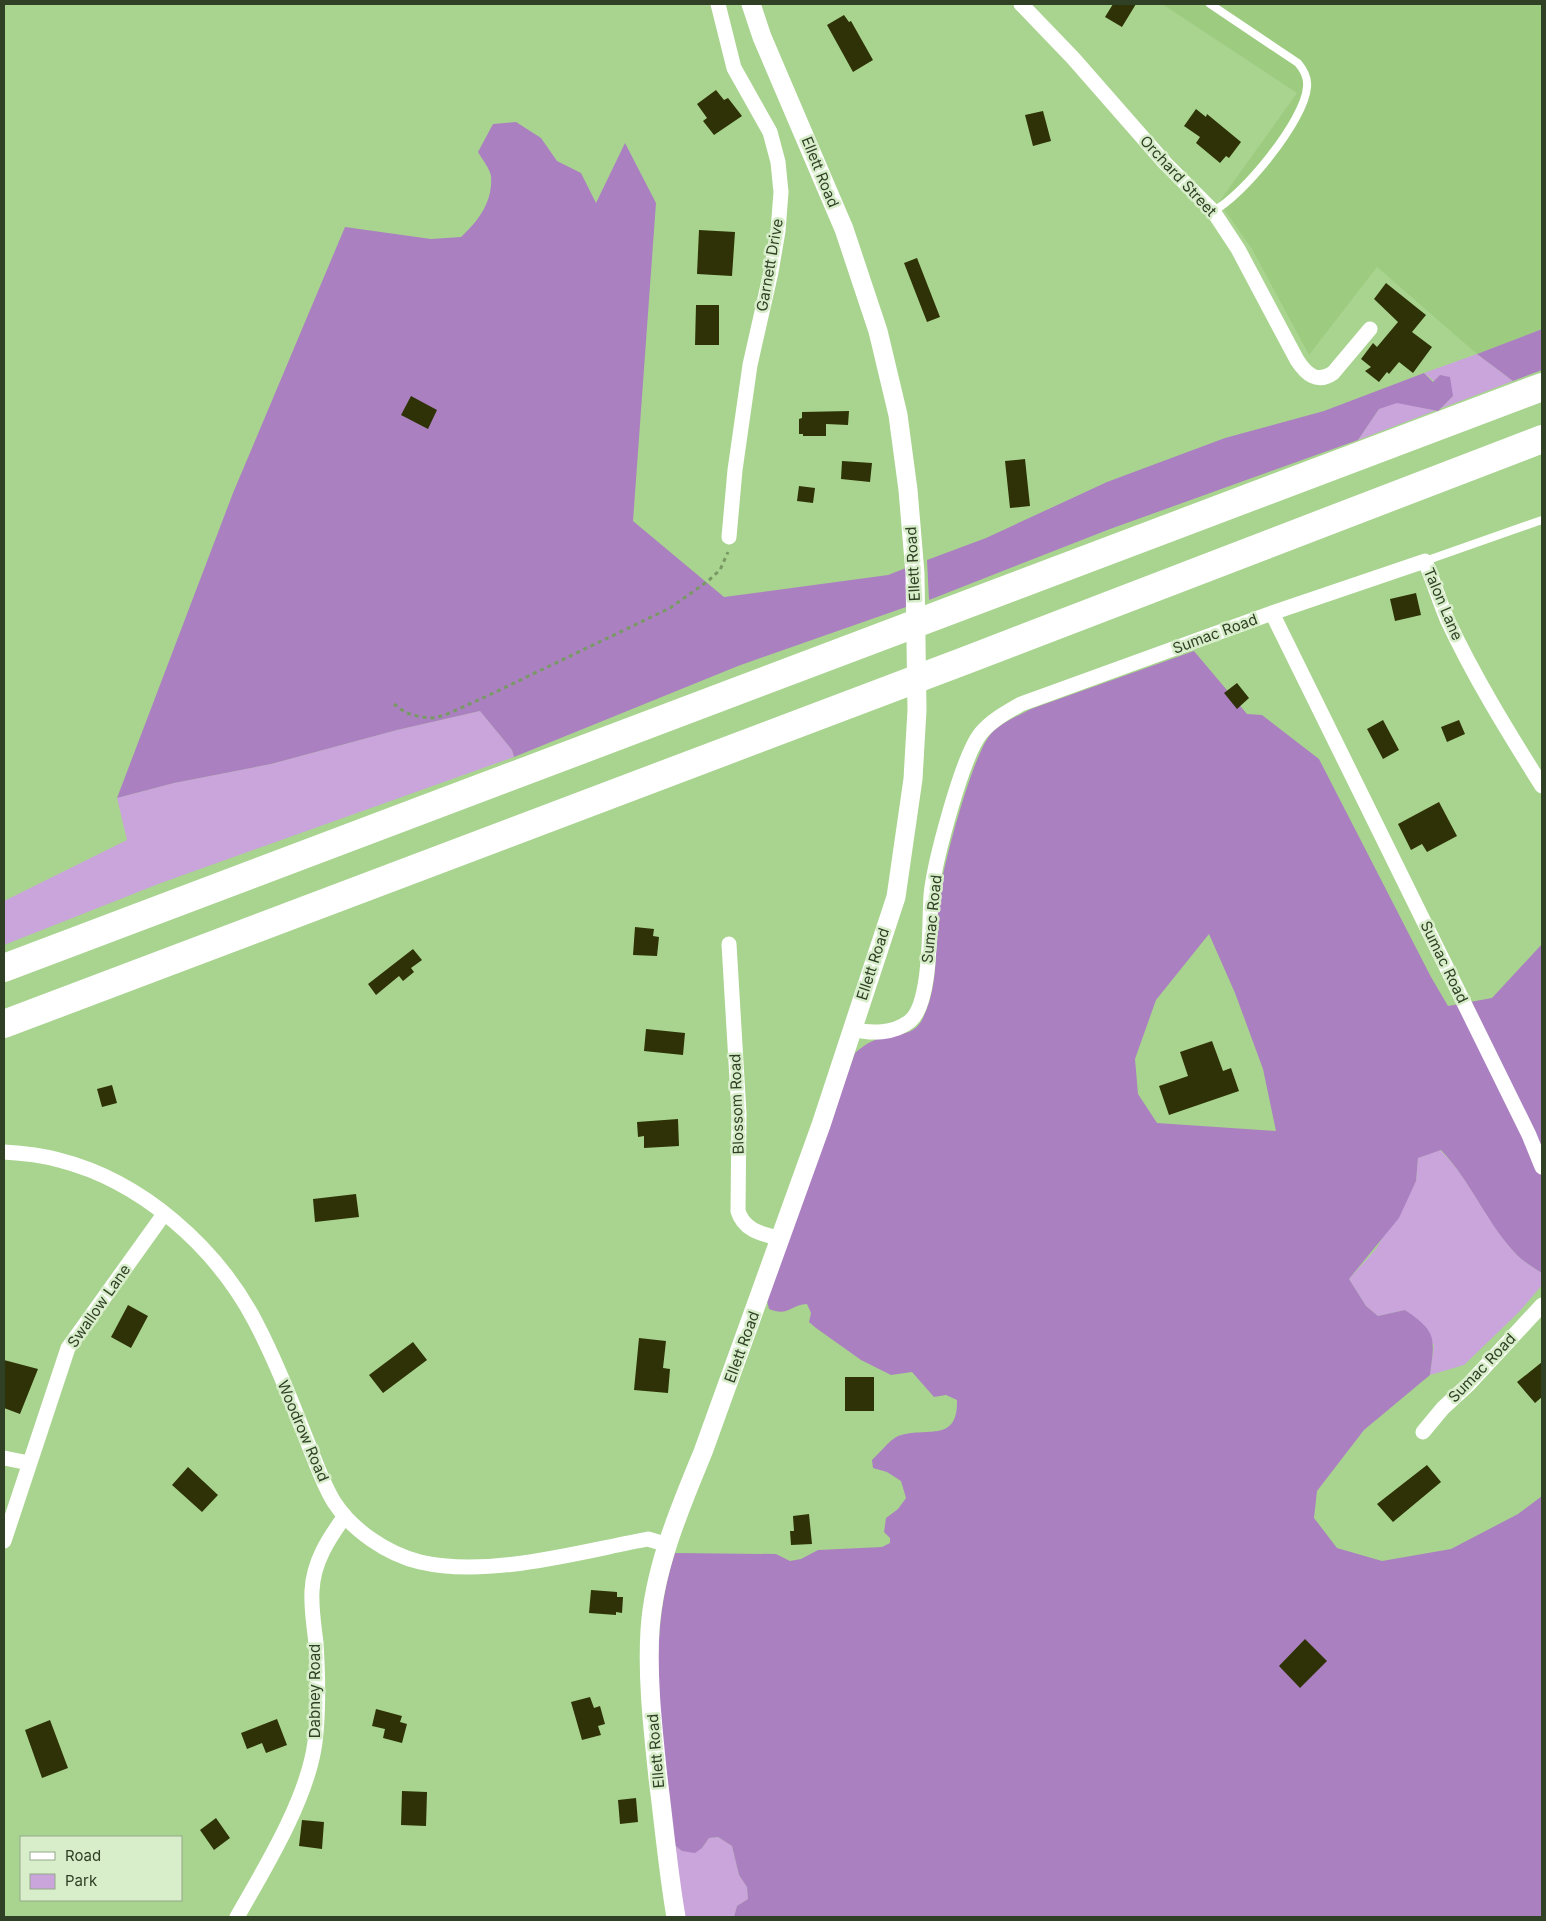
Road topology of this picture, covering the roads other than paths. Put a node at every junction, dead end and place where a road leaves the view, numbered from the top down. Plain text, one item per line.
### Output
1 (718, 4) edge
2 (751, 4) edge
3 (1021, 4) edge
4 (1210, 4) edge
5 (1214, 212) junction
6 (1370, 328) dead end
7 (1542, 387) edge
8 (1542, 438) edge
9 (1542, 520) edge
10 (730, 536) road end
11 (1425, 561) junction
12 (1272, 613) junction
13 (1542, 786) edge
14 (729, 944) dead end
15 (4, 968) edge
16 (4, 1024) edge
17 (852, 1029) junction
18 (4, 1152) edge
19 (1542, 1167) edge
20 (164, 1214) junction
21 (781, 1240) junction
22 (1542, 1305) edge
23 (1423, 1432) dead end
24 (4, 1458) edge
25 (29, 1463) junction
26 (345, 1516) junction
27 (4, 1541) edge
28 (668, 1545) junction
29 (237, 1917) edge
30 (676, 1917) edge

1 - 10 street, Garnett Drive
2 - 17 street, Ellett Road
3 - 5 street, Orchard Street
4 - 5 lane
5 - 6 street, Orchard Street
7 - 15 highway
8 - 16 highway
9 - 11 lane
11 - 12 street, Talon Lane
11 - 13 street, Talon Lane
12 - 17 street, Sumac Road
12 - 19 street, Sumac Road
14 - 21 street, Blossom Road
17 - 21 street, Ellett Road
18 - 20 street, Woodrow Road
20 - 25 street, Swallow Lane
20 - 26 street, Woodrow Road
21 - 28 street, Ellett Road
22 - 23 street, Sumac Road
24 - 25 street
25 - 27 street, Swallow Lane
26 - 28 street, Woodrow Road
26 - 29 street, Dabney Road
28 - 30 street, Ellett Road

